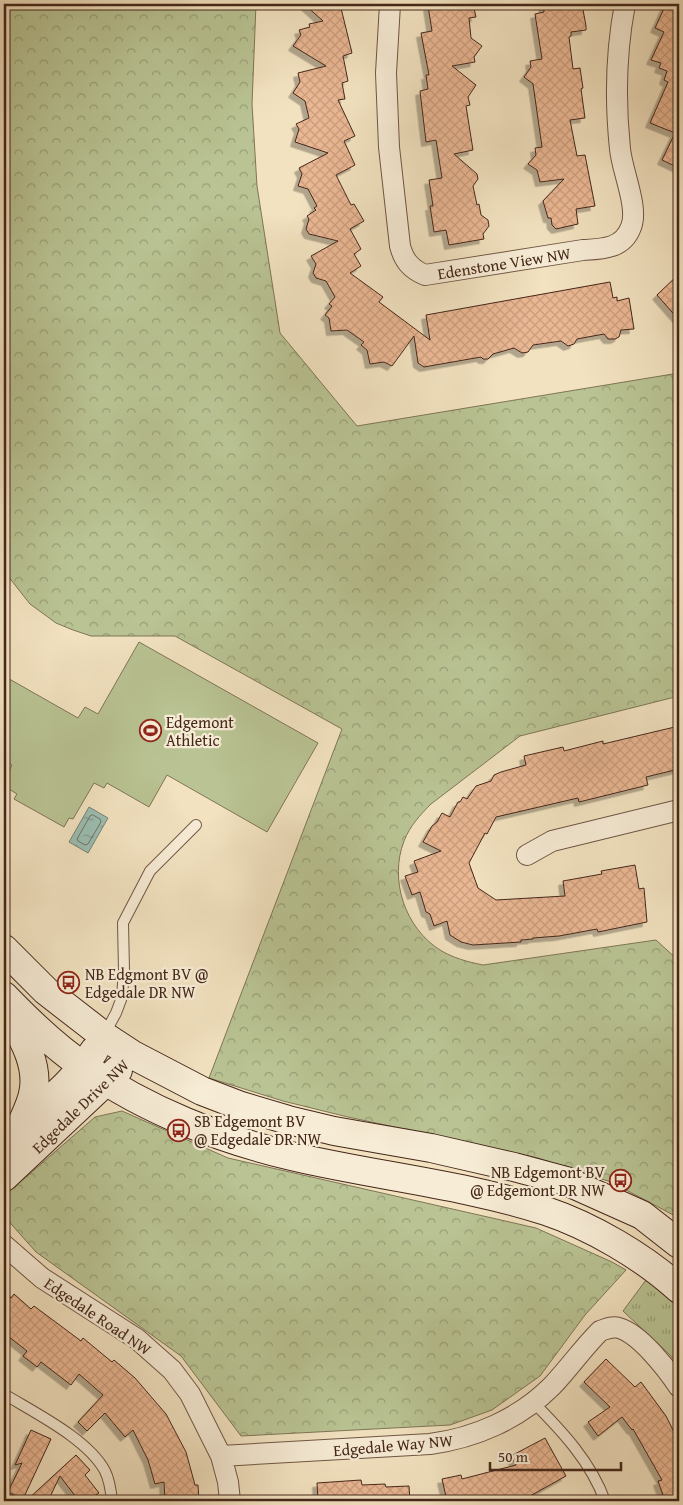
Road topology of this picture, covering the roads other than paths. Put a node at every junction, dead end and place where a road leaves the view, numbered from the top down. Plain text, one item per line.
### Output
1 (390, 4) edge
2 (625, 4) edge
3 (679, 810) edge
4 (196, 825) dead end
5 (526, 855) dead end
6 (4, 949) edge
7 (4, 996) edge
8 (4, 1004) edge
9 (104, 1036) junction
10 (133, 1055) junction
11 (95, 1074) junction
12 (12, 1133) edge
13 (4, 1177) edge
14 (679, 1244) edge
15 (4, 1245) edge
16 (675, 1278) edge
17 (679, 1387) edge
18 (4, 1394) edge
19 (533, 1402) junction
20 (221, 1456) junction
21 (112, 1501) edge
22 (230, 1501) edge
23 (605, 1501) edge

1 - 2 street, Edenstone View NW
3 - 5 street
4 - 9 lane
6 - 9 main road
7 - 11 main road
8 - 12 main road
9 - 10 main road
9 - 11 main road, Edgedale Drive NW
10 - 11 main road, Edgedale Drive NW
10 - 14 main road
11 - 12 main road, Edgedale Drive NW
11 - 13 main road, Edgedale Drive NW
11 - 16 main road
15 - 20 street, Edgedale Road NW
17 - 19 street, Edgedale Way NW
18 - 21 lane
19 - 20 street, Edgedale Way NW
19 - 23 lane
20 - 22 street, Edgedale Road NW

